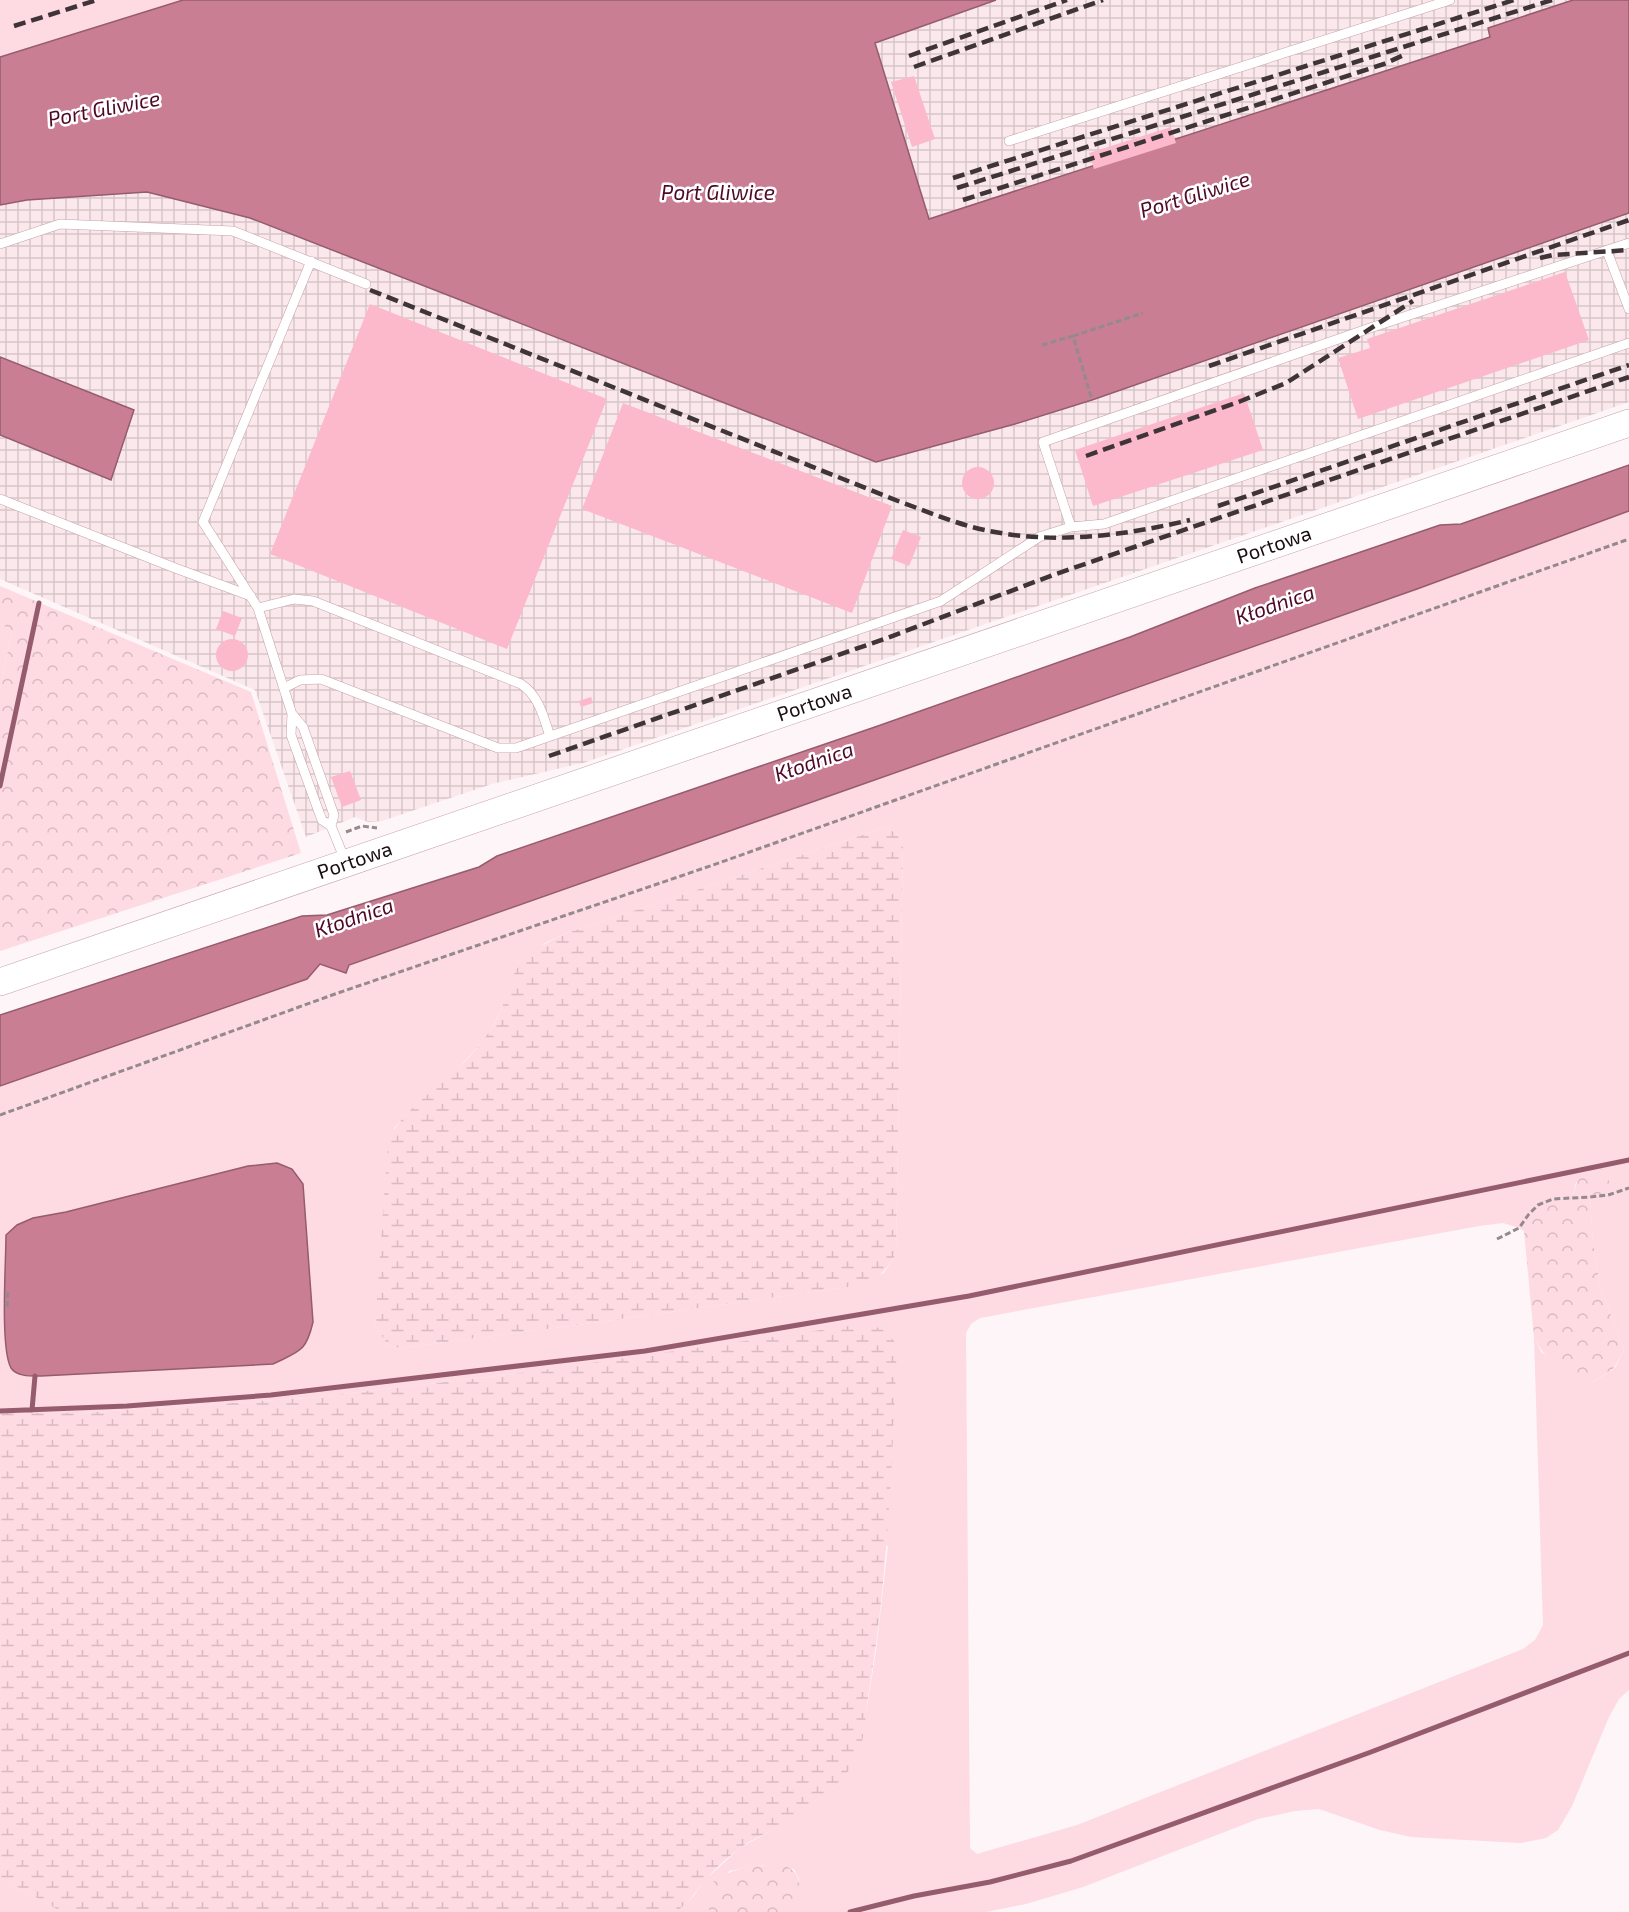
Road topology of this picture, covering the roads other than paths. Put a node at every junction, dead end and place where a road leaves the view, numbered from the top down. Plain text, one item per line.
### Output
1 (1450, 0) edge
2 (1009, 141) dead end
3 (1629, 243) edge
4 (0, 244) edge
5 (1607, 250) junction
6 (311, 261) junction
7 (366, 284) dead end
8 (1629, 309) edge
9 (1629, 343) edge
10 (1629, 423) edge
11 (0, 499) edge
12 (1071, 527) junction
13 (251, 596) junction
14 (258, 608) junction
15 (284, 688) junction
16 (292, 714) junction
17 (550, 736) junction
18 (331, 826) junction
19 (346, 863) junction
20 (0, 982) edge

1 - 2 lane
3 - 5 lane
4 - 6 lane
5 - 8 lane
5 - 12 lane
6 - 7 lane
6 - 13 lane
9 - 12 lane
10 - 19 street, Portowa
11 - 13 lane
12 - 17 lane
13 - 14 lane
14 - 15 lane
14 - 17 lane
15 - 16 lane
15 - 17 lane
16 - 18 lane
16 - 18 lane
18 - 19 lane
19 - 20 street, Portowa

